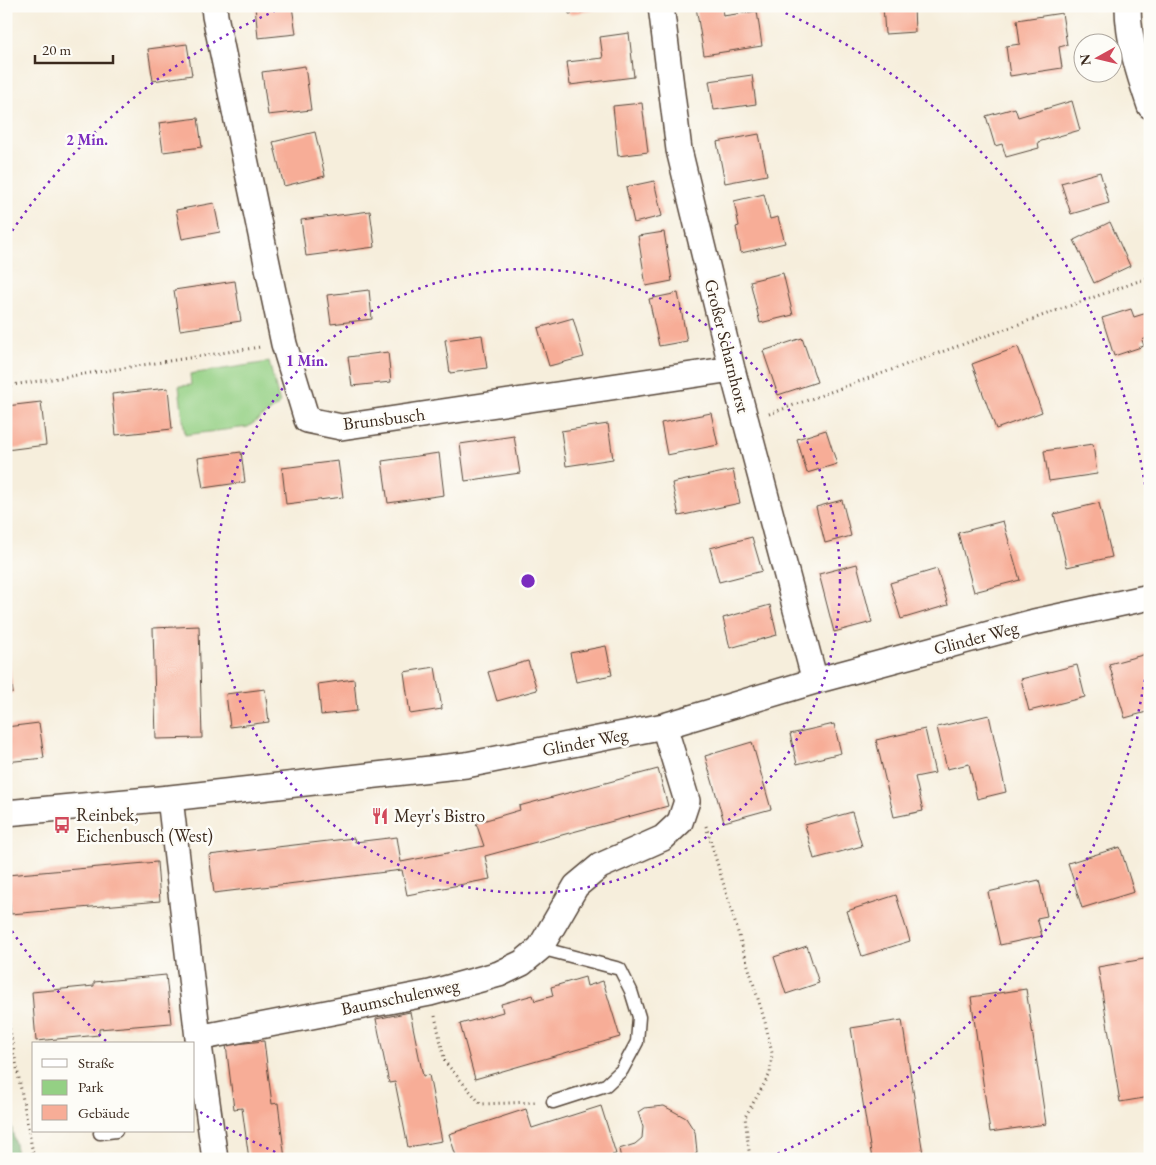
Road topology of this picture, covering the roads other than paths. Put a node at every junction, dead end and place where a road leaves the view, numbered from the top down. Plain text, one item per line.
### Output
1 (214, 6) edge
2 (661, 6) edge
3 (1128, 6) edge
4 (1150, 106) edge
5 (732, 370) junction
6 (1150, 597) edge
7 (815, 681) junction
8 (664, 726) junction
9 (170, 798) junction
10 (6, 813) edge
11 (540, 948) junction
12 (198, 1038) junction
13 (553, 1102) road end
14 (202, 1121) edge
15 (108, 1132) edge
16 (100, 1133) dead end
17 (215, 1159) edge

1 - 5 street, Brunsbusch
2 - 5 street, Großer Scharnhorst
3 - 4 street
5 - 7 street, Großer Scharnhorst
6 - 7 street, Glinder Weg
7 - 8 street, Glinder Weg
8 - 9 street, Glinder Weg
8 - 11 street, Baumschulenweg
9 - 10 street, Glinder Weg
9 - 12 street
11 - 12 street, Baumschulenweg
11 - 13 lane
12 - 14 street
14 - 17 street
15 - 16 lane

